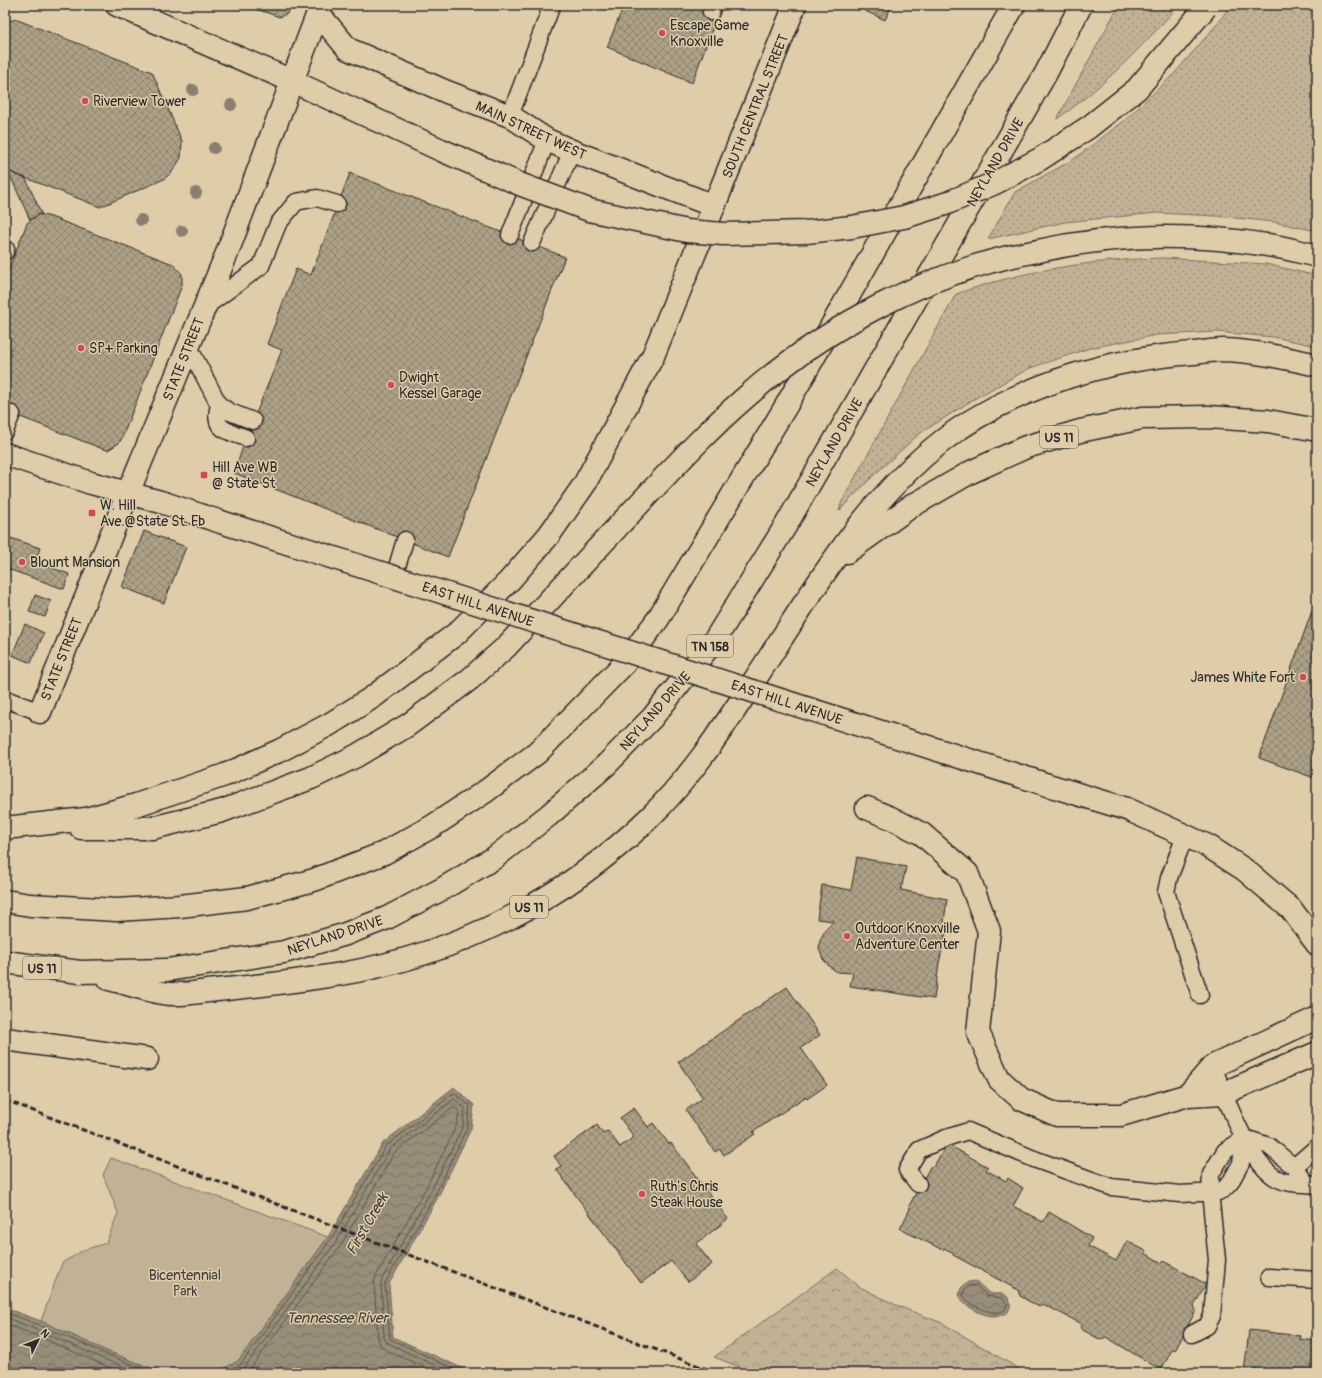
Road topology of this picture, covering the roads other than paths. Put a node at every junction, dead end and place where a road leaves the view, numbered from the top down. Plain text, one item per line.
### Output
1 (117, 5) edge
2 (552, 5) edge
3 (795, 5) edge
4 (1014, 5) edge
5 (1082, 5) edge
6 (1206, 6) edge
7 (320, 9) edge
8 (147, 10) edge
9 (292, 81) junction
10 (510, 116) junction
11 (546, 140) junction
12 (572, 151) junction
13 (337, 204) dead end
14 (714, 206) junction
15 (510, 235) dead end
16 (532, 243) dead end
17 (1317, 256) edge
18 (204, 307) junction
19 (189, 347) junction
20 (1317, 365) edge
21 (219, 405) junction
22 (12, 414) dead end
23 (252, 421) dead end
24 (1317, 430) edge
25 (5, 431) edge
26 (246, 438) dead end
27 (5, 454) edge
28 (128, 493) junction
29 (405, 540) dead end
30 (833, 562) junction
31 (394, 577) junction
32 (5, 699) edge
33 (40, 712) joint
34 (867, 808) dead end
35 (5, 829) edge
36 (1185, 836) junction
37 (5, 901) edge
38 (1317, 944) edge
39 (5, 962) edge
40 (80, 972) junction
41 (1200, 995) dead end
42 (1317, 1018) edge
43 (5, 1038) edge
44 (1317, 1053) edge
45 (147, 1059) dead end
46 (1213, 1066) junction
47 (1224, 1093) junction
48 (1188, 1094) junction
49 (1245, 1138) junction
50 (1317, 1147) edge
51 (1294, 1167) junction
52 (918, 1184) dead end
53 (1312, 1184) edge
54 (1210, 1192) junction
55 (1268, 1277) dead end
56 (1317, 1280) edge
57 (1192, 1334) dead end

1 - 8 main road
2 - 10 lane
3 - 14 main road, SOUTH CENTRAL STREET
4 - 37 main road
5 - 40 main road, NEYLAND DRIVE / TN 158
6 - 9 main road, bridge
7 - 9 main road, STATE STREET
7 - 10 main road, MAIN STREET WEST
8 - 9 main road
9 - 18 main road, STATE STREET
10 - 11 main road, MAIN STREET WEST
11 - 12 main road, MAIN STREET WEST
11 - 15 lane
12 - 14 main road, MAIN STREET WEST
12 - 16 lane
13 - 18 lane
14 - 35 main road, SOUTH CENTRAL STREET
17 - 35 main road, bridge
18 - 19 main road, STATE STREET
19 - 21 lane
19 - 28 main road, STATE STREET
20 - 30 main road
21 - 23 lane
21 - 26 lane
22 - 25 lane
24 - 30 main road, US 11
27 - 28 main road, EAST HILL AVENUE
28 - 31 main road, EAST HILL AVENUE, bridge
28 - 33 main road, STATE STREET
29 - 31 lane
30 - 40 main road, US 11
31 - 36 main road, EAST HILL AVENUE, bridge
32 - 33 lane
34 - 48 main road
36 - 38 main road, EAST HILL AVENUE
36 - 41 lane
39 - 40 main road, NEYLAND DRIVE / US 11
42 - 46 main road
43 - 45 main road
44 - 47 main road
46 - 47 lane
46 - 48 main road
47 - 48 main road
47 - 49 lane
49 - 51 lane
49 - 53 lane
49 - 54 lane
50 - 51 lane
51 - 53 lane
52 - 54 lane
54 - 57 lane
55 - 56 lane

